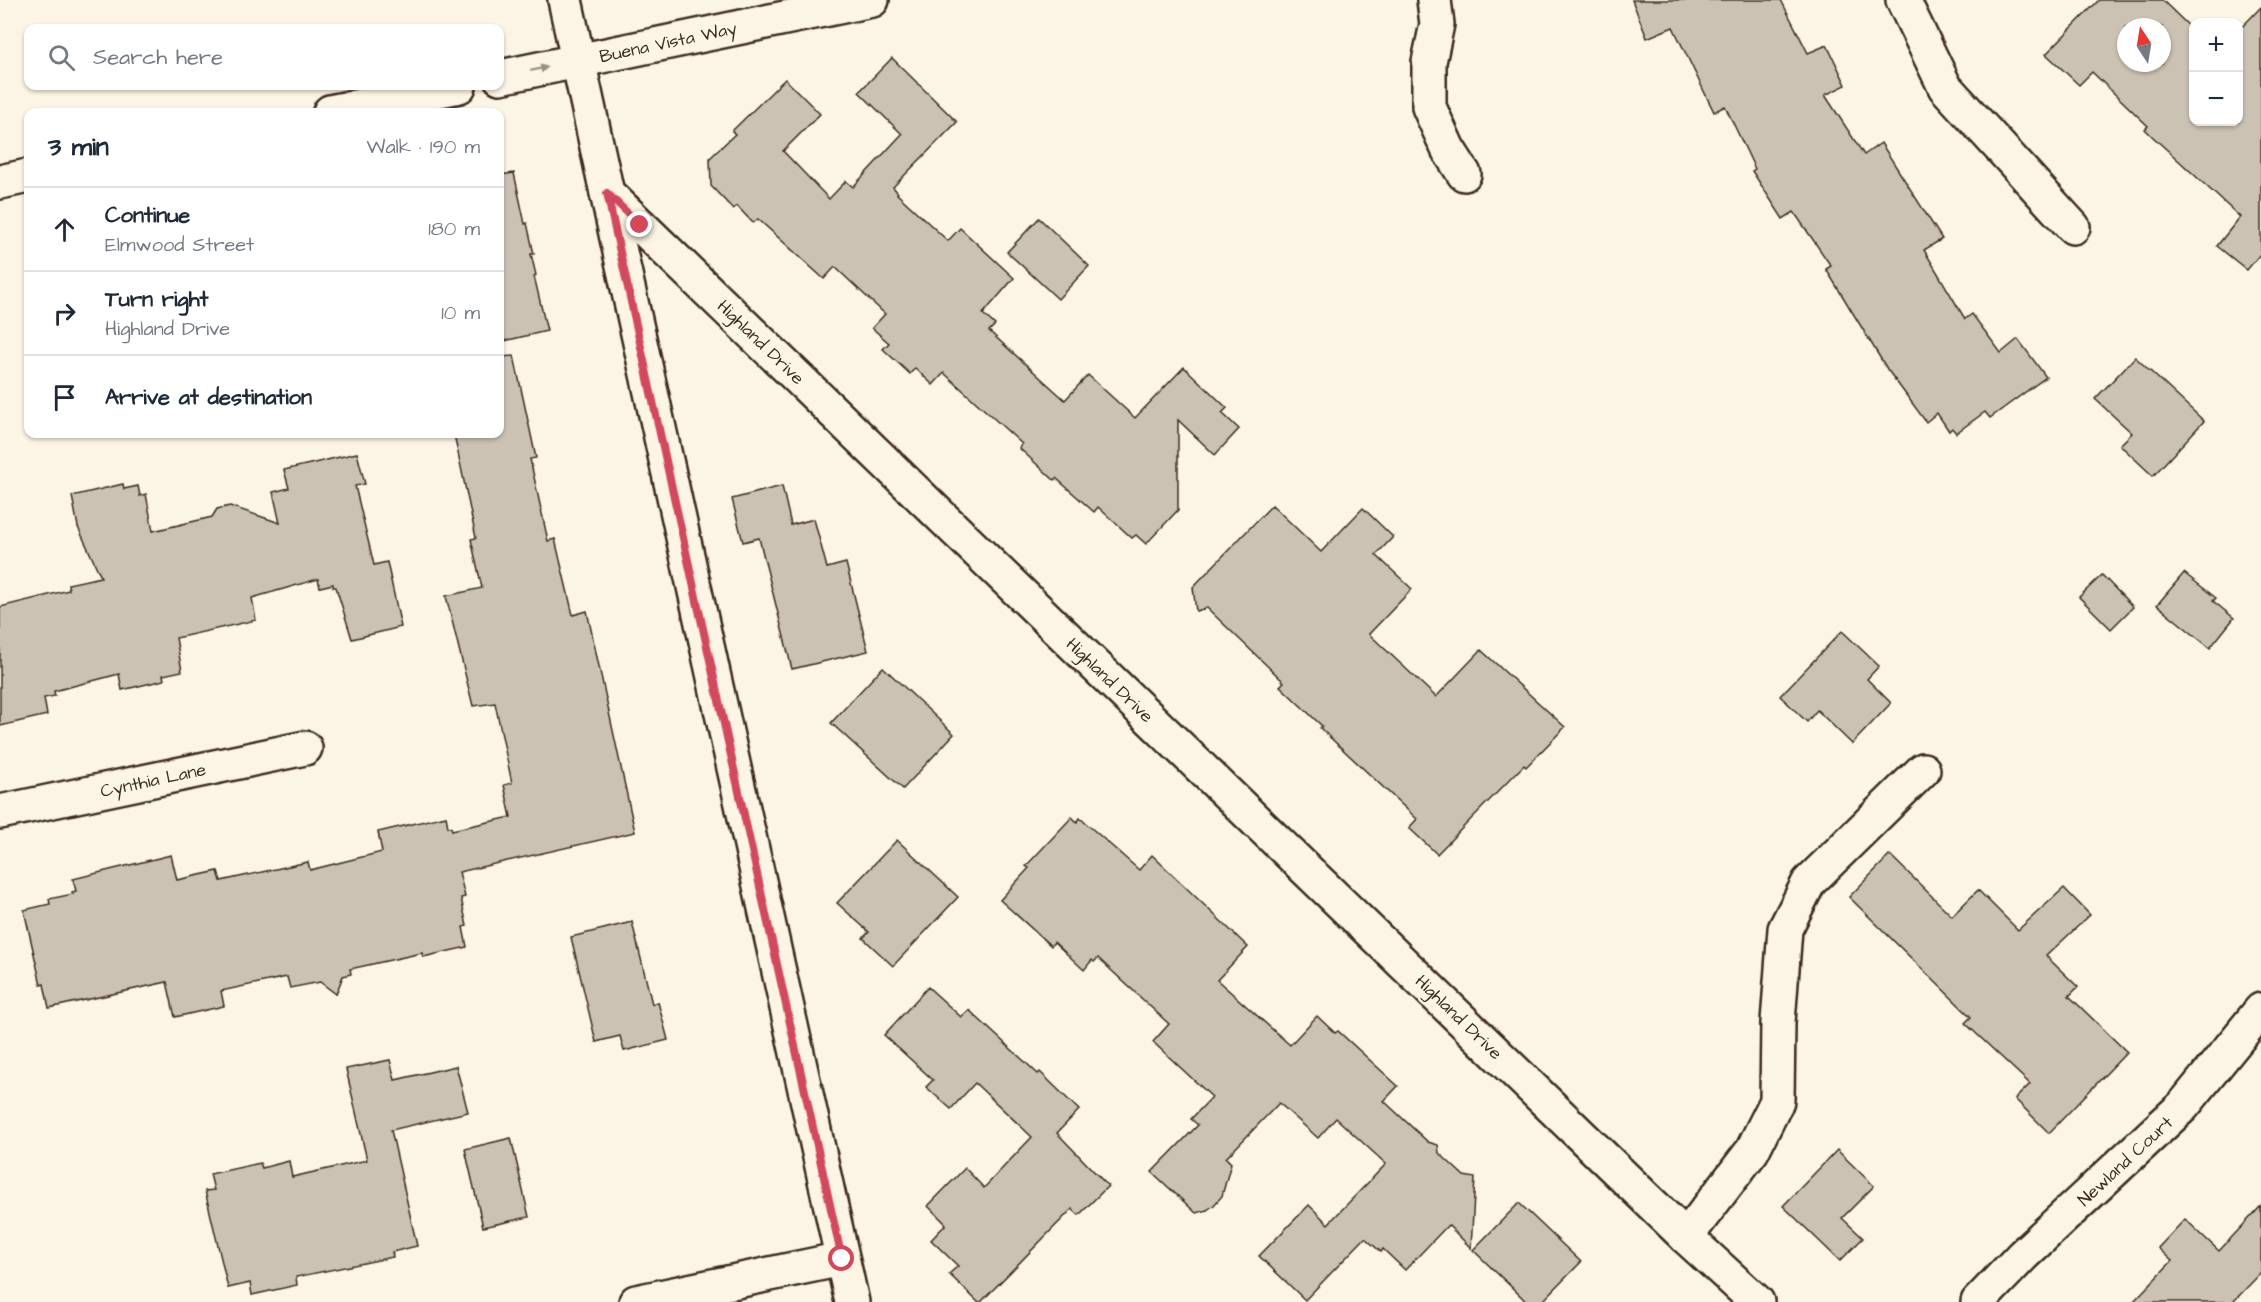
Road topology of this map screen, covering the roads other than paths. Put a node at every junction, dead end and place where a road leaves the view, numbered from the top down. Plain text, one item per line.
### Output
1 (565, 0) edge
2 (872, 0) edge
3 (1434, 0) edge
4 (1903, 0) edge
5 (579, 60) junction
6 (504, 76) edge
7 (439, 90) edge
8 (350, 108) edge
9 (1464, 174) dead end
10 (24, 177) edge
11 (0, 182) edge
12 (607, 193) junction
13 (2073, 227) dead end
14 (305, 748) dead end
15 (1923, 770) dead end
16 (0, 812) edge
17 (2261, 1010) edge
18 (1686, 1237) junction
19 (842, 1259) junction
20 (636, 1302) edge
21 (852, 1302) edge
22 (1756, 1302) edge
23 (1978, 1302) edge

1 - 5 street
2 - 5 street, Buena Vista Way
3 - 9 street
4 - 13 street
6 -> 5 street, Buena Vista Way
5 - 12 street
7 - 8 street
10 - 11 street
12 - 18 street, Highland Drive
12 - 19 street
14 - 16 street, Cynthia Lane
15 - 18 street
17 - 23 street, Newland Court
18 - 22 street, Highland Drive
19 - 20 street
19 - 21 street

